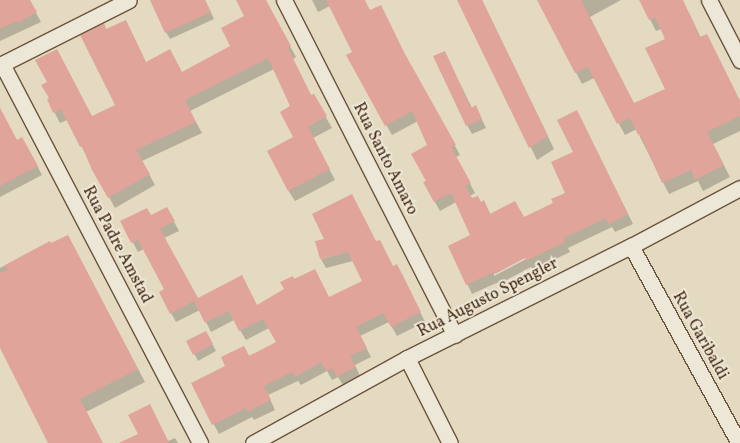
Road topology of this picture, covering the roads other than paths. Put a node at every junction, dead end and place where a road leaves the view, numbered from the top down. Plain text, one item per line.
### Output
1 (129, 0) edge
2 (284, 0) edge
3 (709, 0) edge
4 (740, 60) edge
5 (1, 64) edge
6 (740, 188) edge
7 (631, 246) junction
8 (455, 335) junction
9 (407, 358) junction
10 (200, 443) edge
11 (253, 443) edge
12 (450, 443) edge
13 (738, 443) edge

1 - 5 street
2 - 8 street, Rua Santo Amaro
3 - 4 street
5 - 10 street, Rua Padre Amstad
6 - 7 street, Rua Augusto Spengler
7 - 8 street, Rua Augusto Spengler
7 - 13 street, Rua Garibaldi
8 - 9 street, Rua Augusto Spengler
9 - 11 street, Rua Augusto Spengler
9 - 12 street

